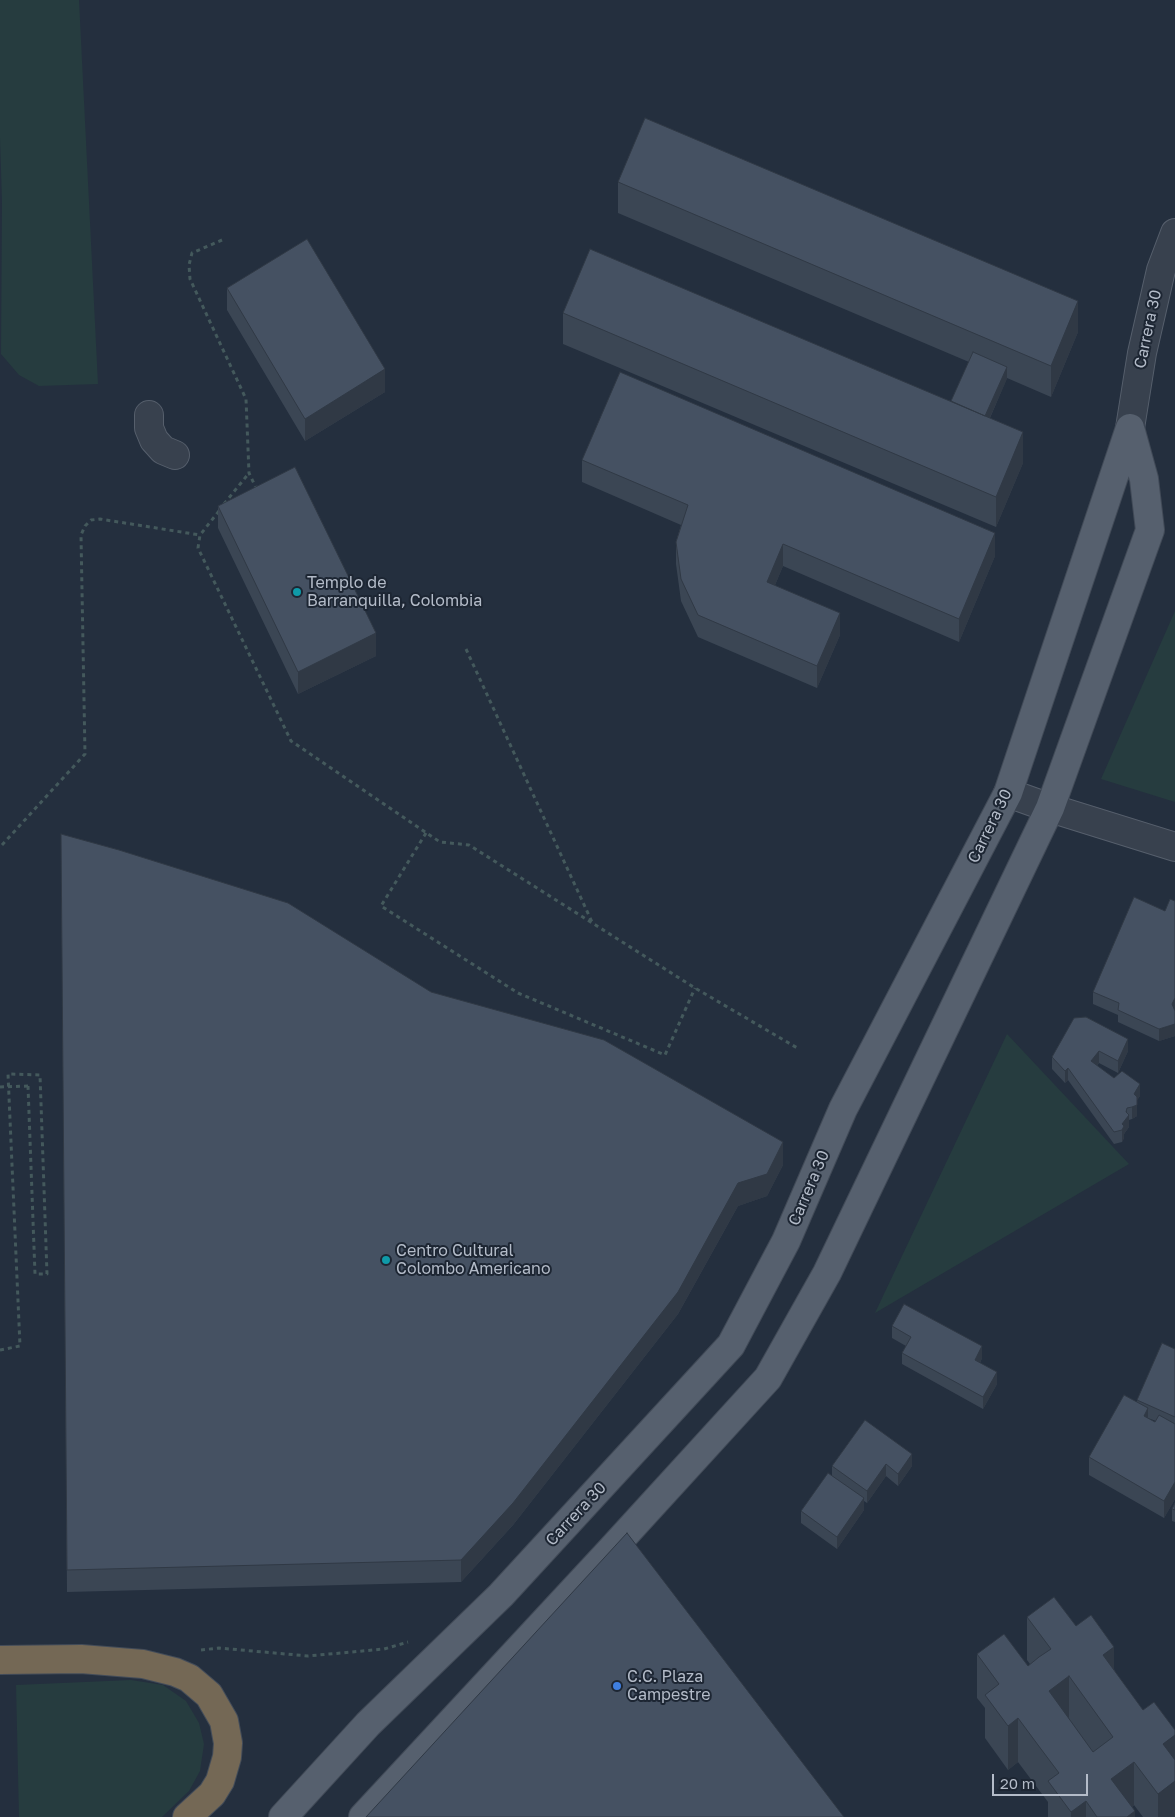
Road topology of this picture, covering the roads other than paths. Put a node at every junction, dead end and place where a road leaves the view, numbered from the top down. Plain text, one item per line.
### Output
1 (1175, 233) edge
2 (149, 415) dead end
3 (1130, 428) junction
4 (175, 455) dead end
5 (1008, 793) junction
6 (1050, 808) junction
7 (1175, 847) edge
8 (606, 1555) junction
9 (598, 1597) edge
10 (0, 1660) edge
11 (187, 1817) edge
12 (283, 1817) edge
13 (363, 1817) edge

1 - 3 street, Carrera 30
2 - 4 street
3 - 5 main road, Carrera 30
3 - 6 main road, Carrera 30
5 - 6 street
5 - 12 main road, Carrera 30
6 - 7 street
6 - 8 main road, Carrera 30
8 - 9 street
8 - 13 main road, Carrera 30
10 - 11 highway

